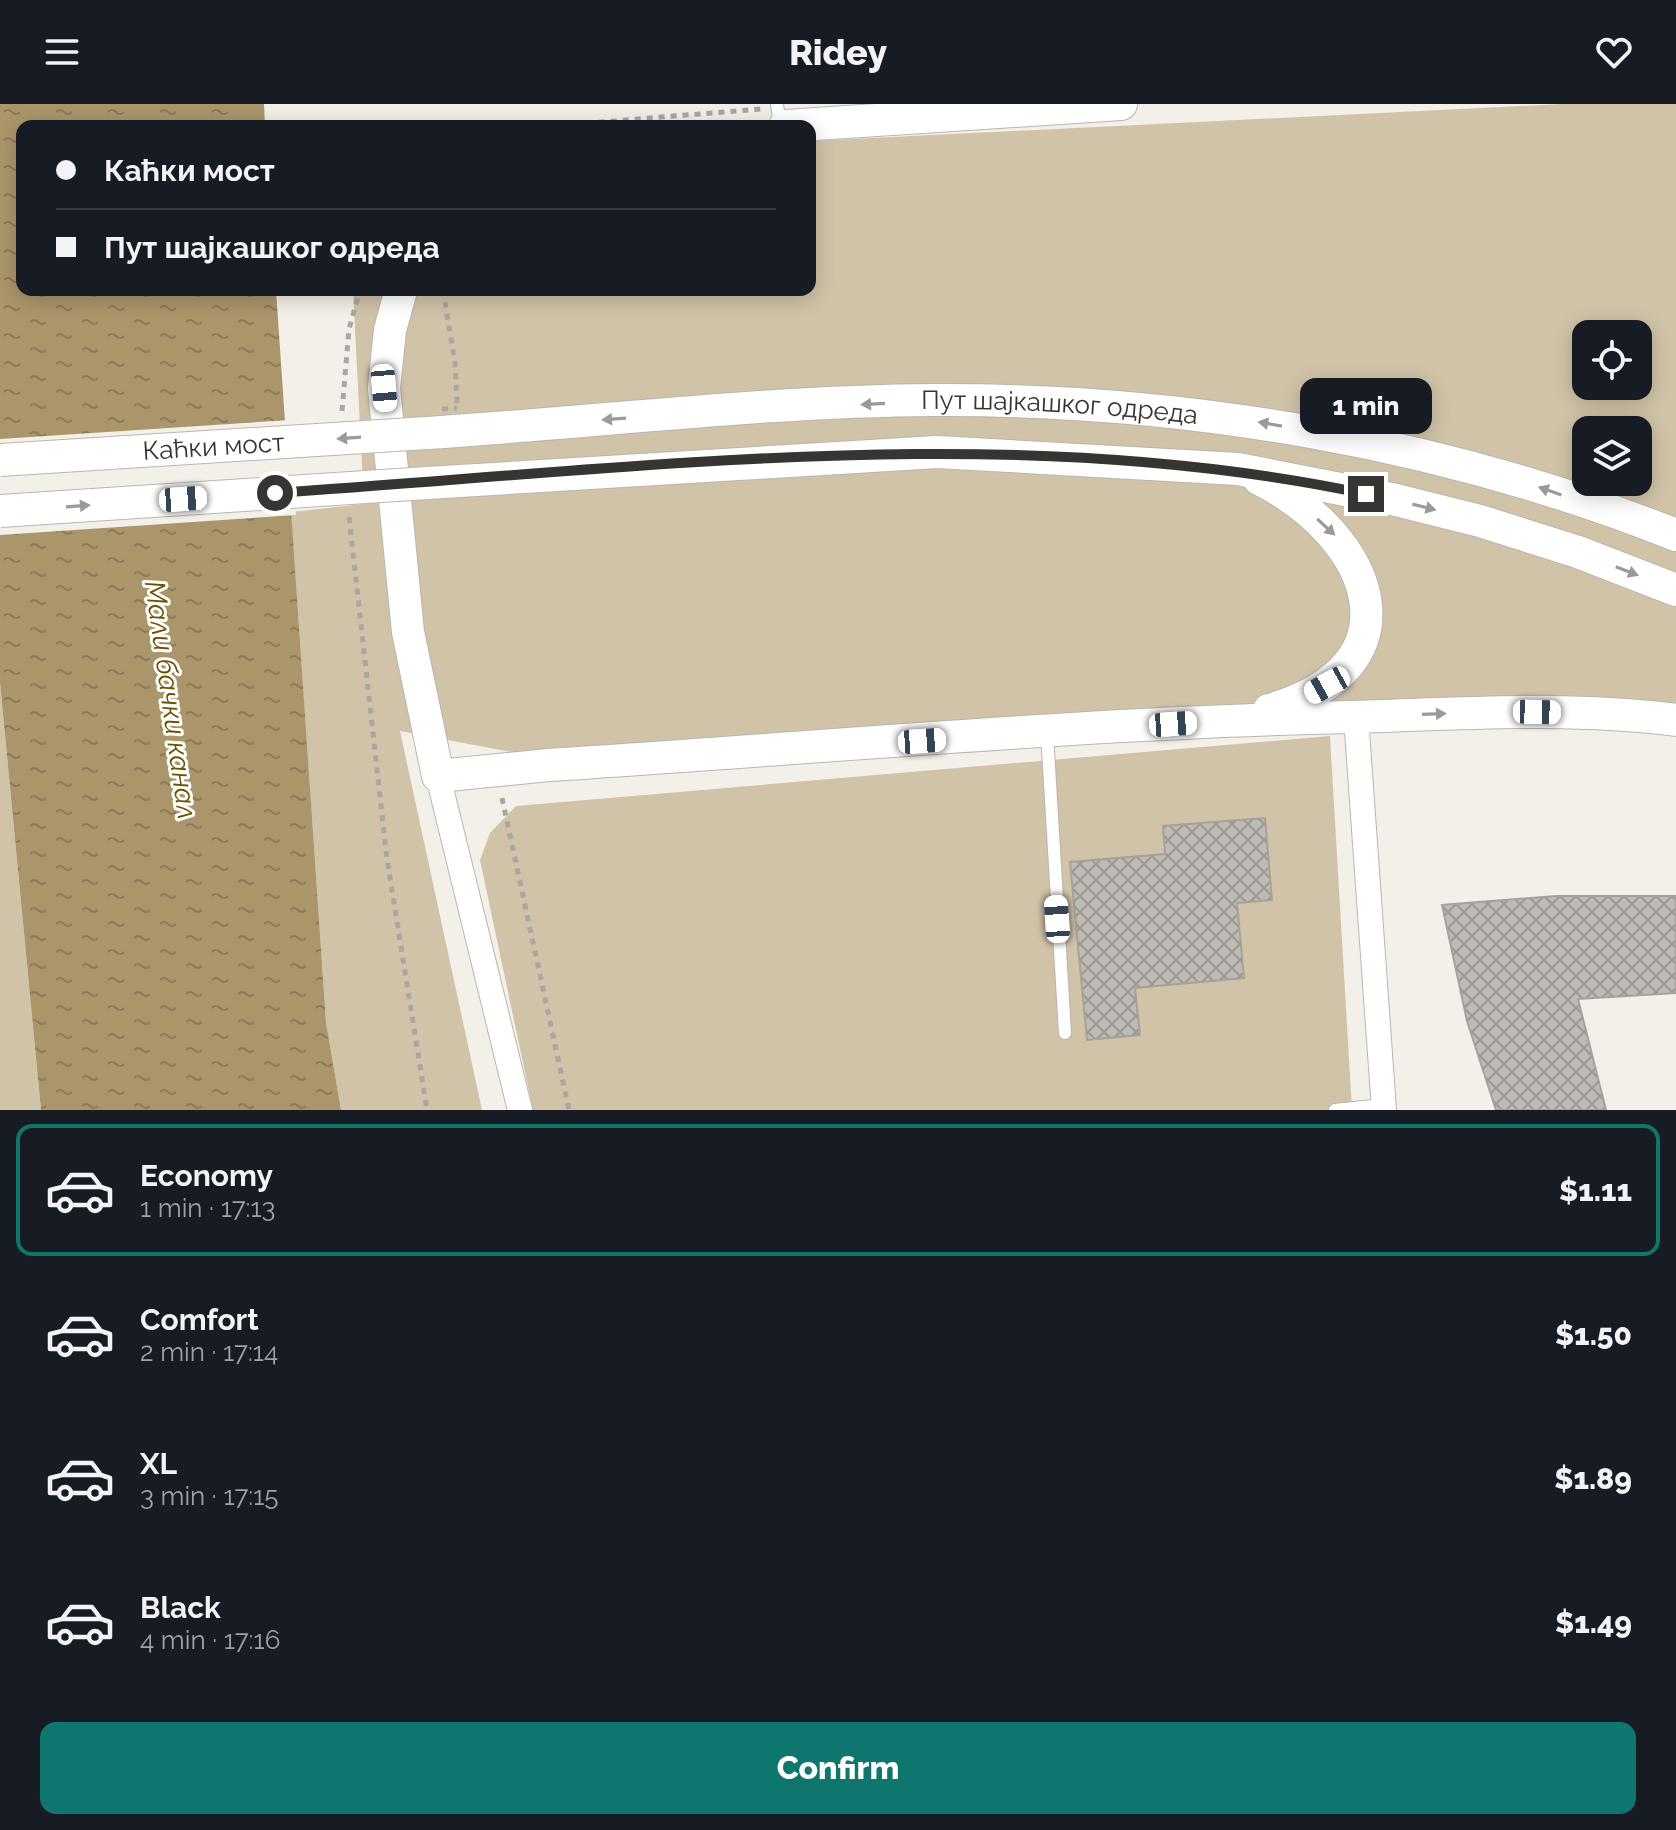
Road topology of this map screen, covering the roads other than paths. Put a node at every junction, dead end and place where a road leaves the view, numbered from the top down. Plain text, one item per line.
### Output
1 (1121, 104) edge
2 (925, 110) edge
3 (780, 116) edge
4 (399, 296) edge
5 (427, 433) joint
6 (0, 460) edge
7 (1238, 469) junction
8 (427, 483) joint
9 (0, 511) edge
10 (1676, 535) edge
11 (1676, 590) edge
12 (1349, 665) junction
13 (1356, 717) junction
14 (1236, 719) junction
15 (1676, 720) edge
16 (1047, 733) junction
17 (438, 776) junction
18 (1065, 1033) dead end
19 (1384, 1107) edge
20 (520, 1110) edge
21 (1335, 1110) edge

1 - 2 main road
2 - 3 main road
4 - 17 main road
5 -> 6 main road, Каћки мост, bridge
10 -> 5 main road, Пут шајкашког одреда
7 - 8 main road, Пут шајкашког одреда
7 -> 11 main road, Пут шајкашког одреда
7 -> 12 main road
9 -> 8 main road, Каћки мост, bridge
12 - 13 main road
12 - 14 main road
13 - 14 main road
13 -> 15 main road
13 - 19 street
14 - 16 main road
16 - 17 main road
16 - 18 lane
17 - 20 street
19 - 21 lane

